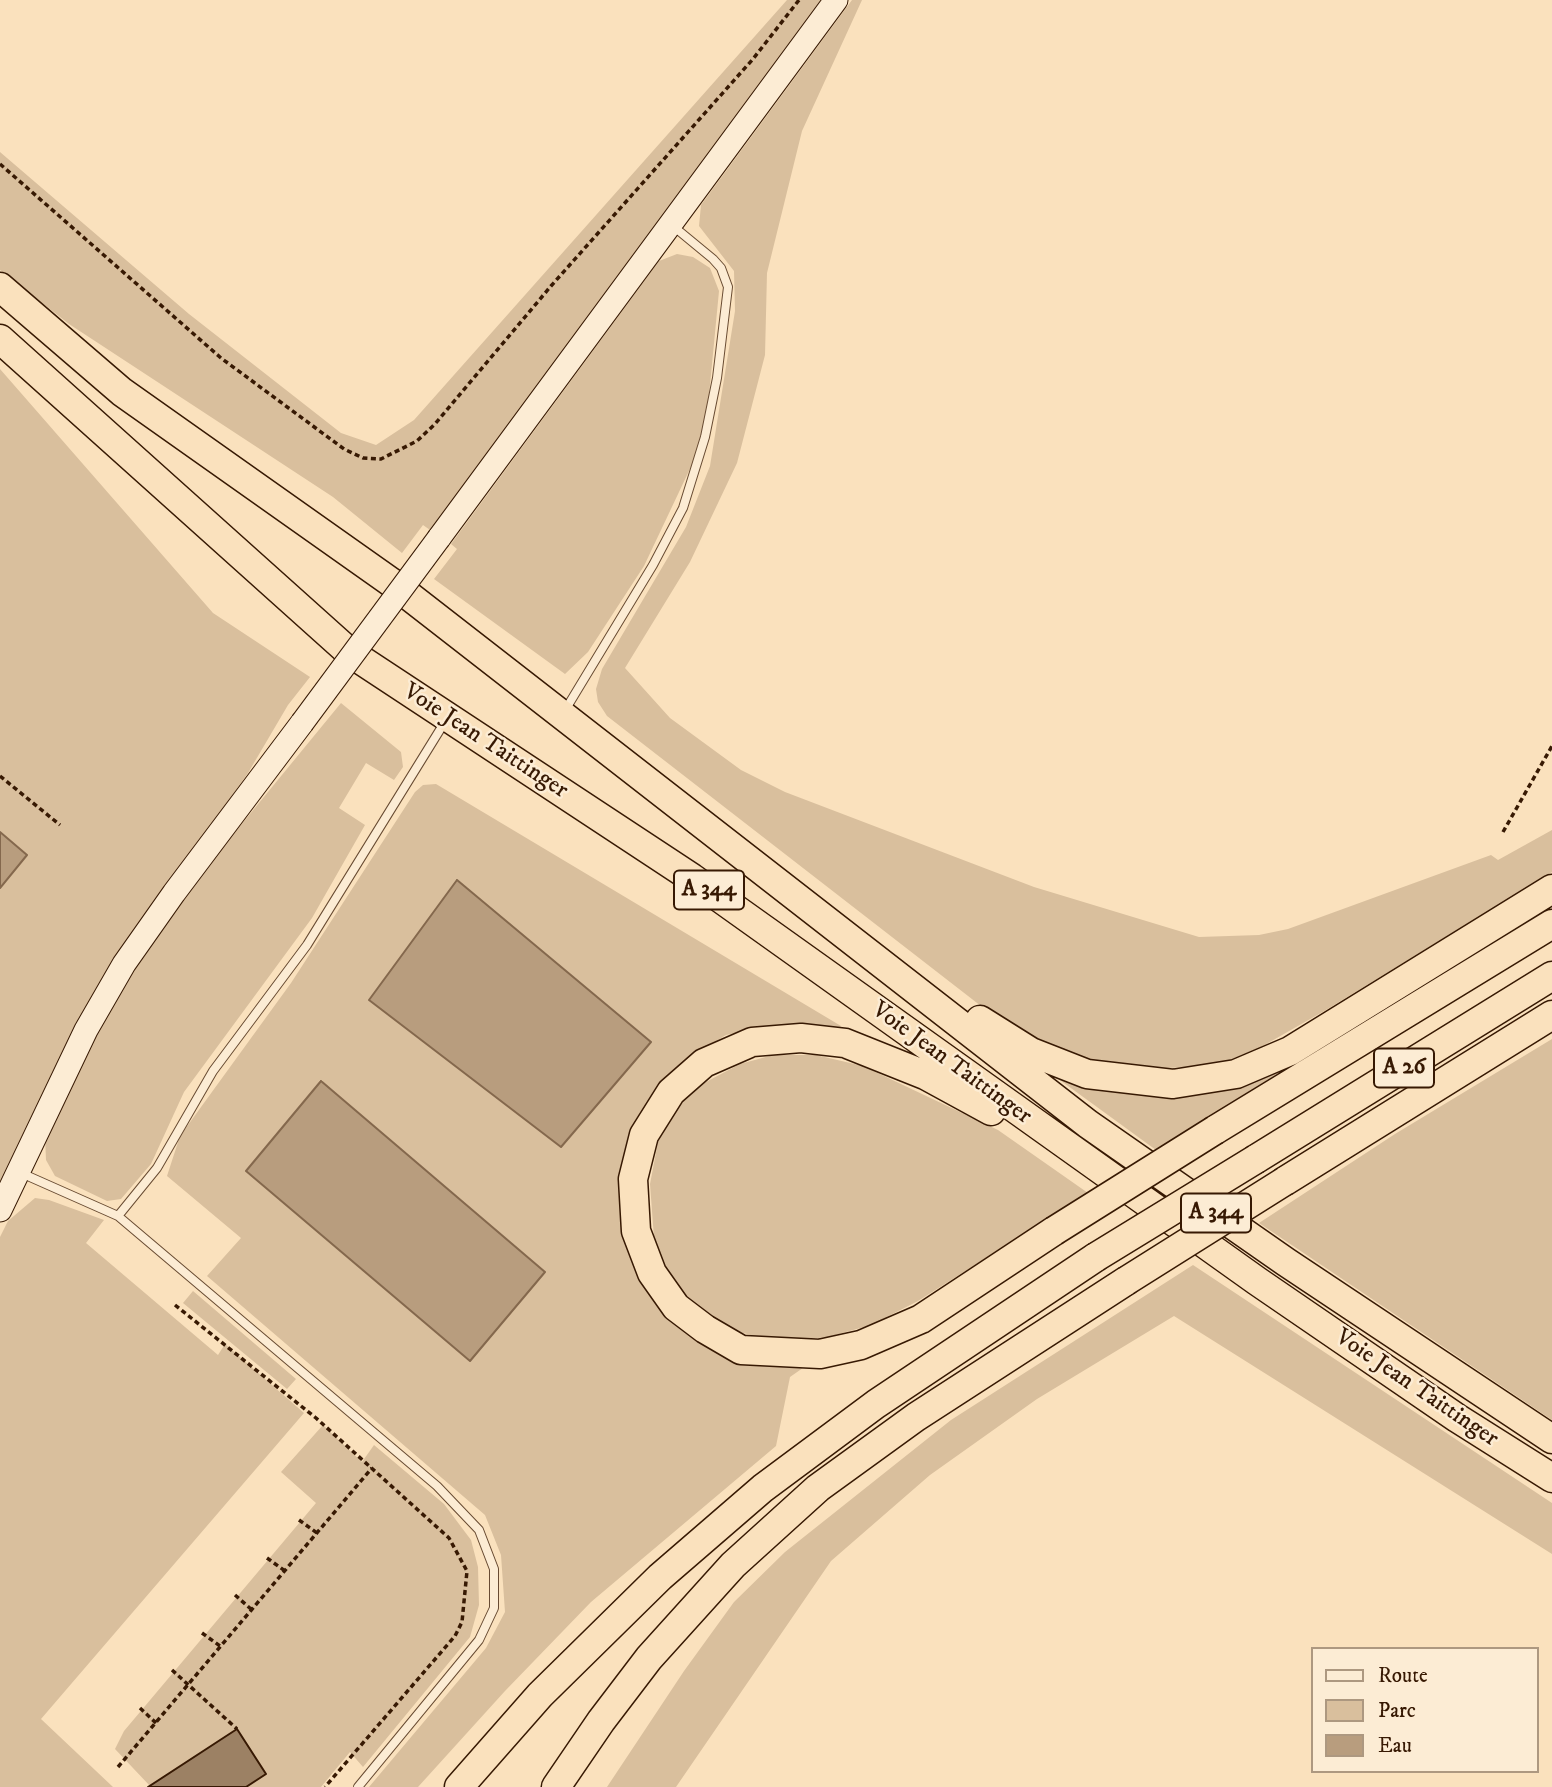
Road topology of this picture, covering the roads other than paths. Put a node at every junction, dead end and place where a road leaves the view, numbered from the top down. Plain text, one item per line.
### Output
1 (836, 0) edge
2 (672, 225) junction
3 (0, 287) edge
4 (0, 311) edge
5 (0, 339) edge
6 (0, 346) edge
7 (28, 364) junction
8 (122, 392) junction
9 (562, 714) junction
10 (447, 718) junction
11 (1552, 889) edge
12 (1552, 924) edge
13 (890, 973) junction
14 (1552, 976) edge
15 (1552, 1015) edge
16 (1058, 1142) junction
17 (18, 1172) junction
18 (0, 1210) edge
19 (118, 1216) junction
20 (1552, 1439) edge
21 (1552, 1478) edge
22 (358, 1787) edge
23 (459, 1787) edge
24 (556, 1787) edge

1 - 2 street
2 - 9 lane
2 - 17 street, bridge
3 - 8 highway
4 - 8 highway
5 - 7 highway
6 - 7 highway
7 - 10 highway, Voie Jean Taittinger / A 344
8 - 9 highway, Voie Jean Taittinger / A 344
9 - 13 highway, Voie Jean Taittinger / A 344
10 - 16 highway, Voie Jean Taittinger / A 344
10 - 19 lane
11 - 13 highway
12 - 16 highway, bridge
13 - 20 highway, Voie Jean Taittinger / A 344
14 - 23 highway, A 26, bridge
15 - 24 highway, A 26, bridge
16 - 21 highway, Voie Jean Taittinger / A 344
17 - 18 street
17 - 19 lane
19 - 22 lane

